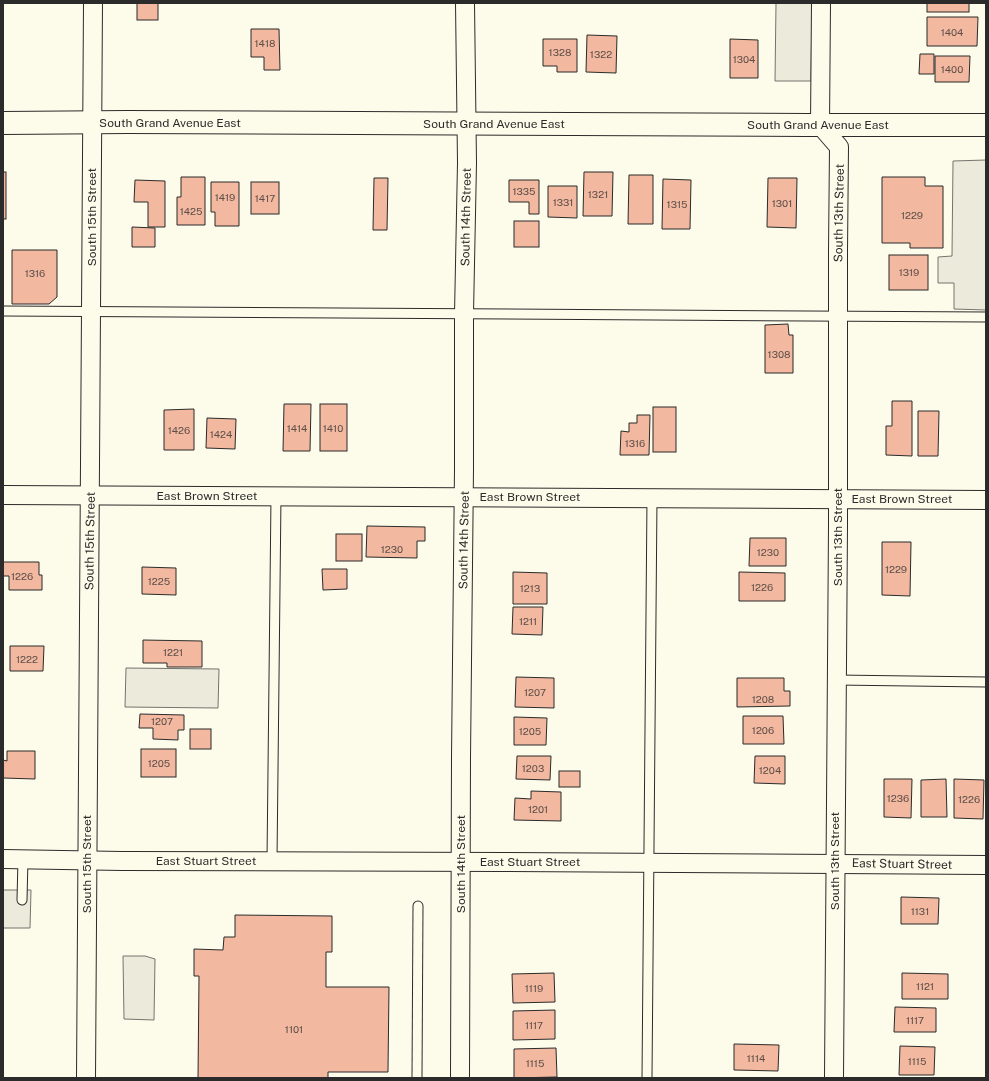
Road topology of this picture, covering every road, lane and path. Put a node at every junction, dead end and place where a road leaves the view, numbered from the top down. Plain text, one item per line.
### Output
1 (93, 3) edge
2 (466, 3) edge
3 (821, 3) edge
4 (92, 122) junction
5 (3, 123) edge
6 (467, 124) junction
7 (820, 125) junction
8 (986, 125) edge
9 (3, 311) edge
10 (91, 311) junction
11 (464, 314) junction
12 (838, 317) junction
13 (986, 317) edge
14 (3, 495) edge
15 (90, 495) junction
16 (276, 496) junction
17 (464, 497) junction
18 (652, 498) junction
19 (838, 498) junction
20 (986, 500) edge
21 (836, 680) junction
22 (986, 682) edge
23 (3, 859) edge
24 (23, 859) junction
25 (87, 860) junction
26 (272, 861) junction
27 (461, 862) junction
28 (649, 862) junction
29 (835, 863) junction
30 (986, 864) edge
31 (22, 900) dead end
32 (418, 906) dead end
33 (86, 1078) edge
34 (417, 1078) edge
35 (460, 1078) edge
36 (647, 1078) edge
37 (834, 1078) edge

1 - 4 street, South 15th Street
2 - 6 street, South 14th Street
3 - 7 street
4 - 5 main road, South Grand Avenue East
4 - 6 main road, South Grand Avenue East
4 - 10 street, South 15th Street
6 - 7 main road, South Grand Avenue East
6 - 11 street, South 14th Street
7 - 8 main road, South Grand Avenue East
7 - 12 street, South 13th Street
9 - 10 lane
10 - 11 lane
10 - 15 street, South 15th Street
11 - 12 lane
11 - 17 street, South 14th Street
12 - 13 lane
12 - 19 street, South 13th Street
14 - 15 street, East Brown Street
15 - 16 street, East Brown Street
15 - 25 street, South 15th Street
16 - 17 street, East Brown Street
16 - 26 lane
17 - 18 street, East Brown Street
17 - 27 street, South 14th Street
18 - 19 street, East Brown Street
18 - 28 lane
19 - 20 street, East Brown Street
19 - 21 street, South 13th Street
21 - 22 lane
21 - 29 street, South 13th Street
23 - 24 street, East Stuart Street
24 - 25 street, East Stuart Street
24 - 31 lane
25 - 26 street, East Stuart Street
25 - 33 street, South 15th Street
26 - 27 street, East Stuart Street
27 - 28 street, East Stuart Street
27 - 35 street, South 14th Street
28 - 29 street, East Stuart Street
28 - 36 lane
29 - 30 street, East Stuart Street
29 - 37 street, South 13th Street
32 - 34 lane

